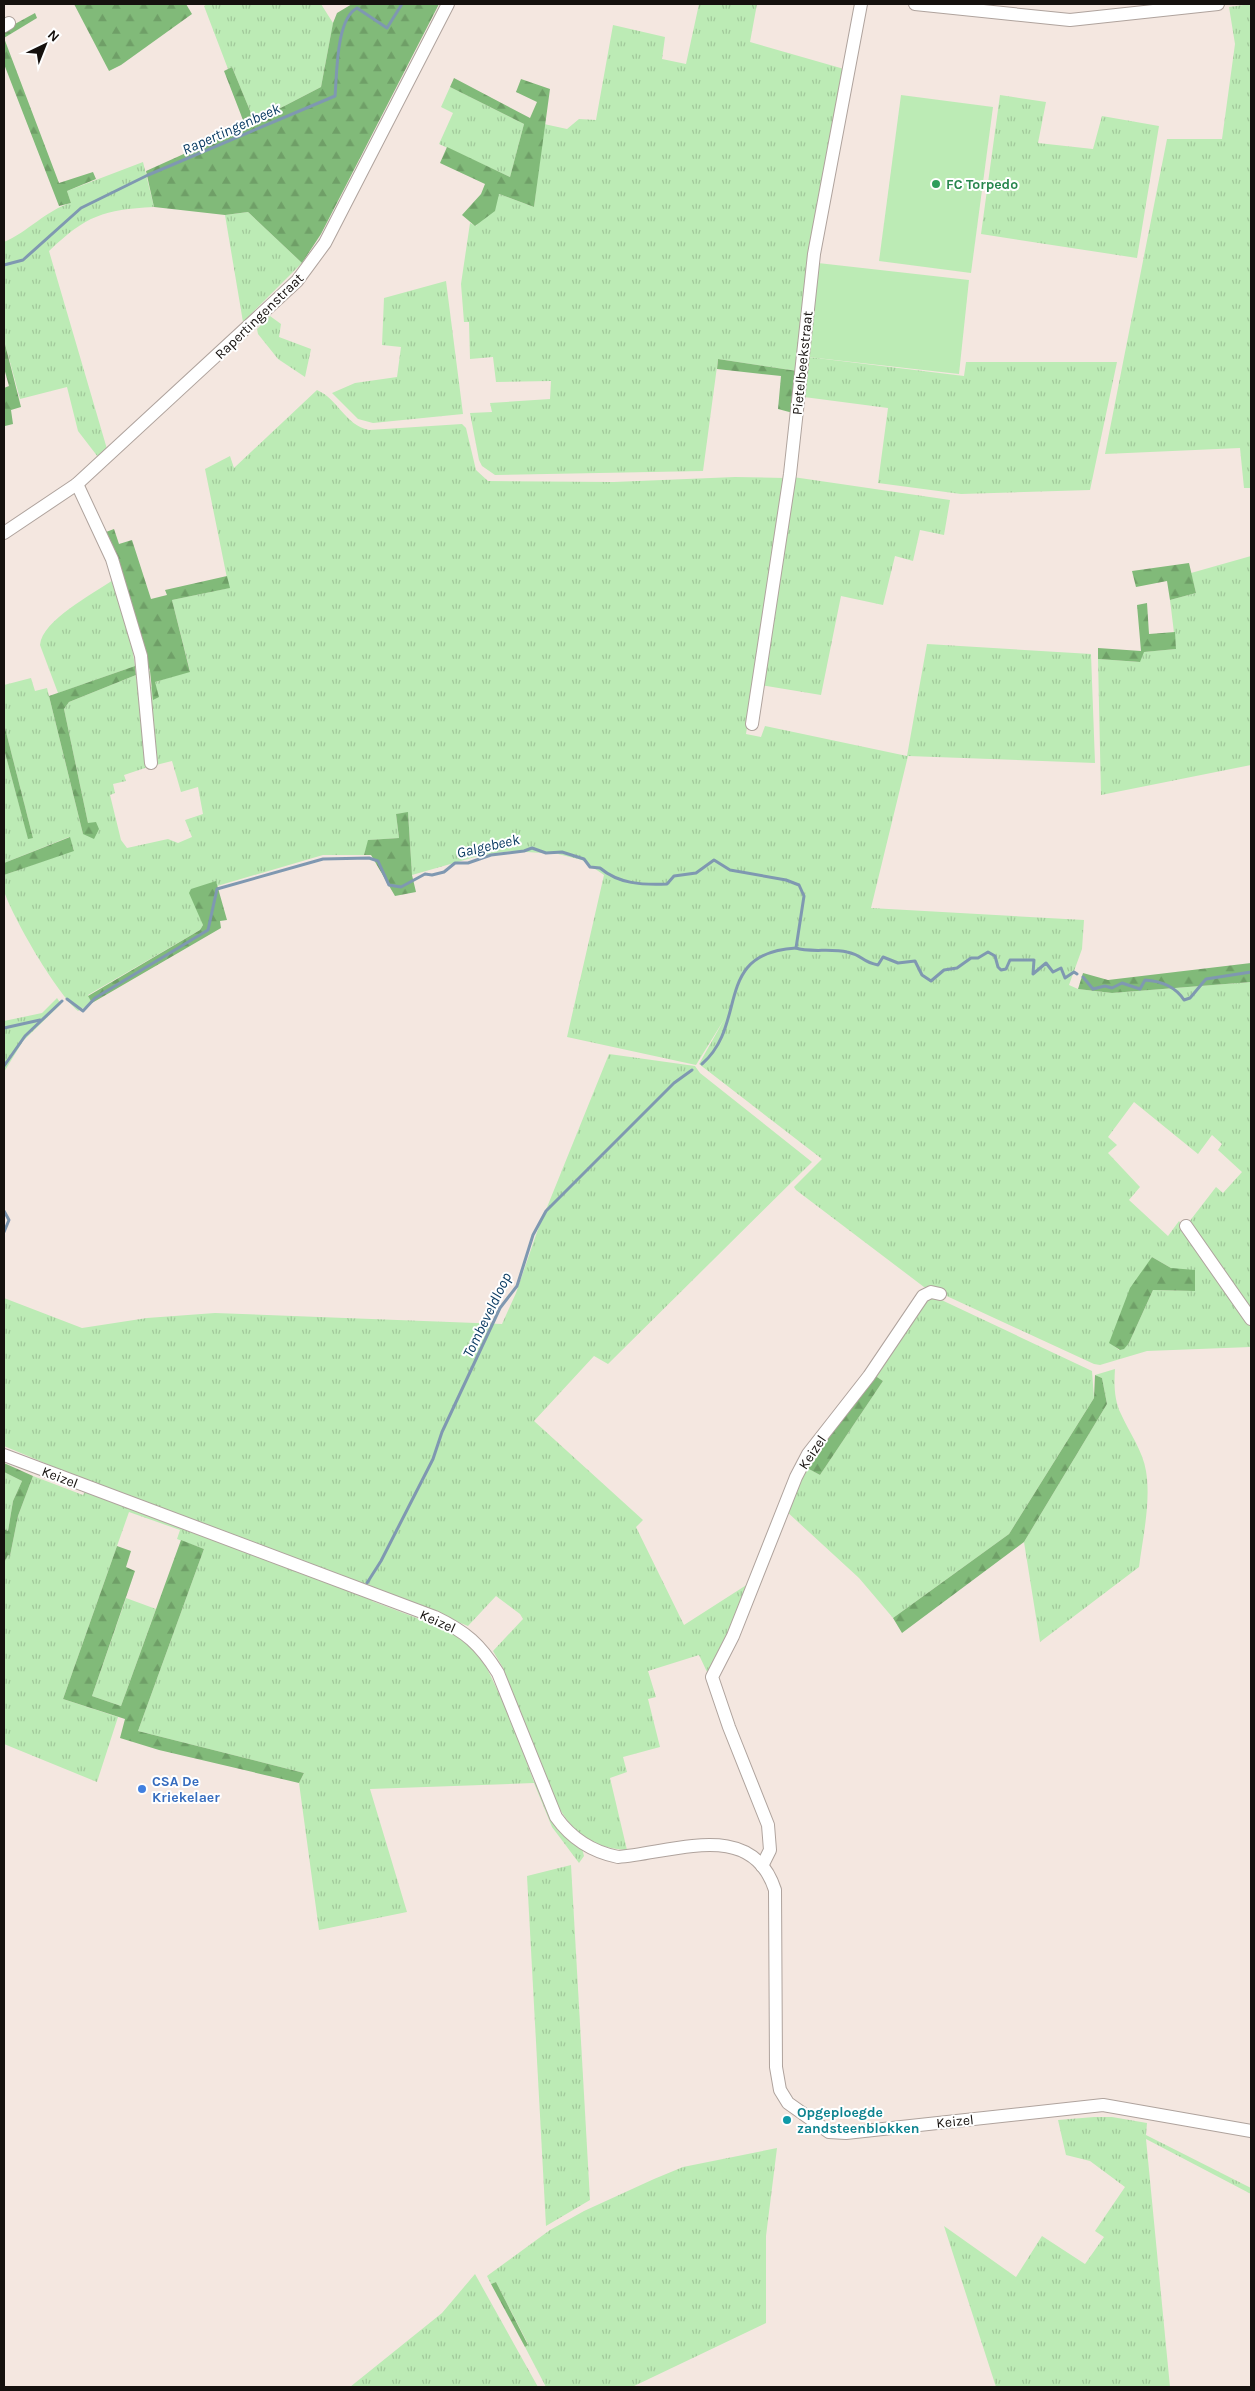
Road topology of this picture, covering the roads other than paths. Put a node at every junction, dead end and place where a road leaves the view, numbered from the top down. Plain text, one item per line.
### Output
1 (448, 4) edge
2 (861, 4) edge
3 (915, 4) edge
4 (1218, 4) edge
5 (77, 484) junction
6 (4, 533) edge
7 (752, 724) dead end
8 (151, 763) dead end
9 (1186, 1226) dead end
10 (940, 1294) dead end
11 (1251, 1319) edge
12 (4, 1455) edge
13 (762, 1866) junction
14 (1251, 2131) edge

1 - 5 street, Rapertingenstraat
2 - 7 street, Pietelbeekstraat
3 - 4 street
5 - 6 street, Rapertingenstraat
5 - 8 street
9 - 11 street
10 - 13 street, Keizel
12 - 13 street, Keizel
13 - 14 street, Keizel

